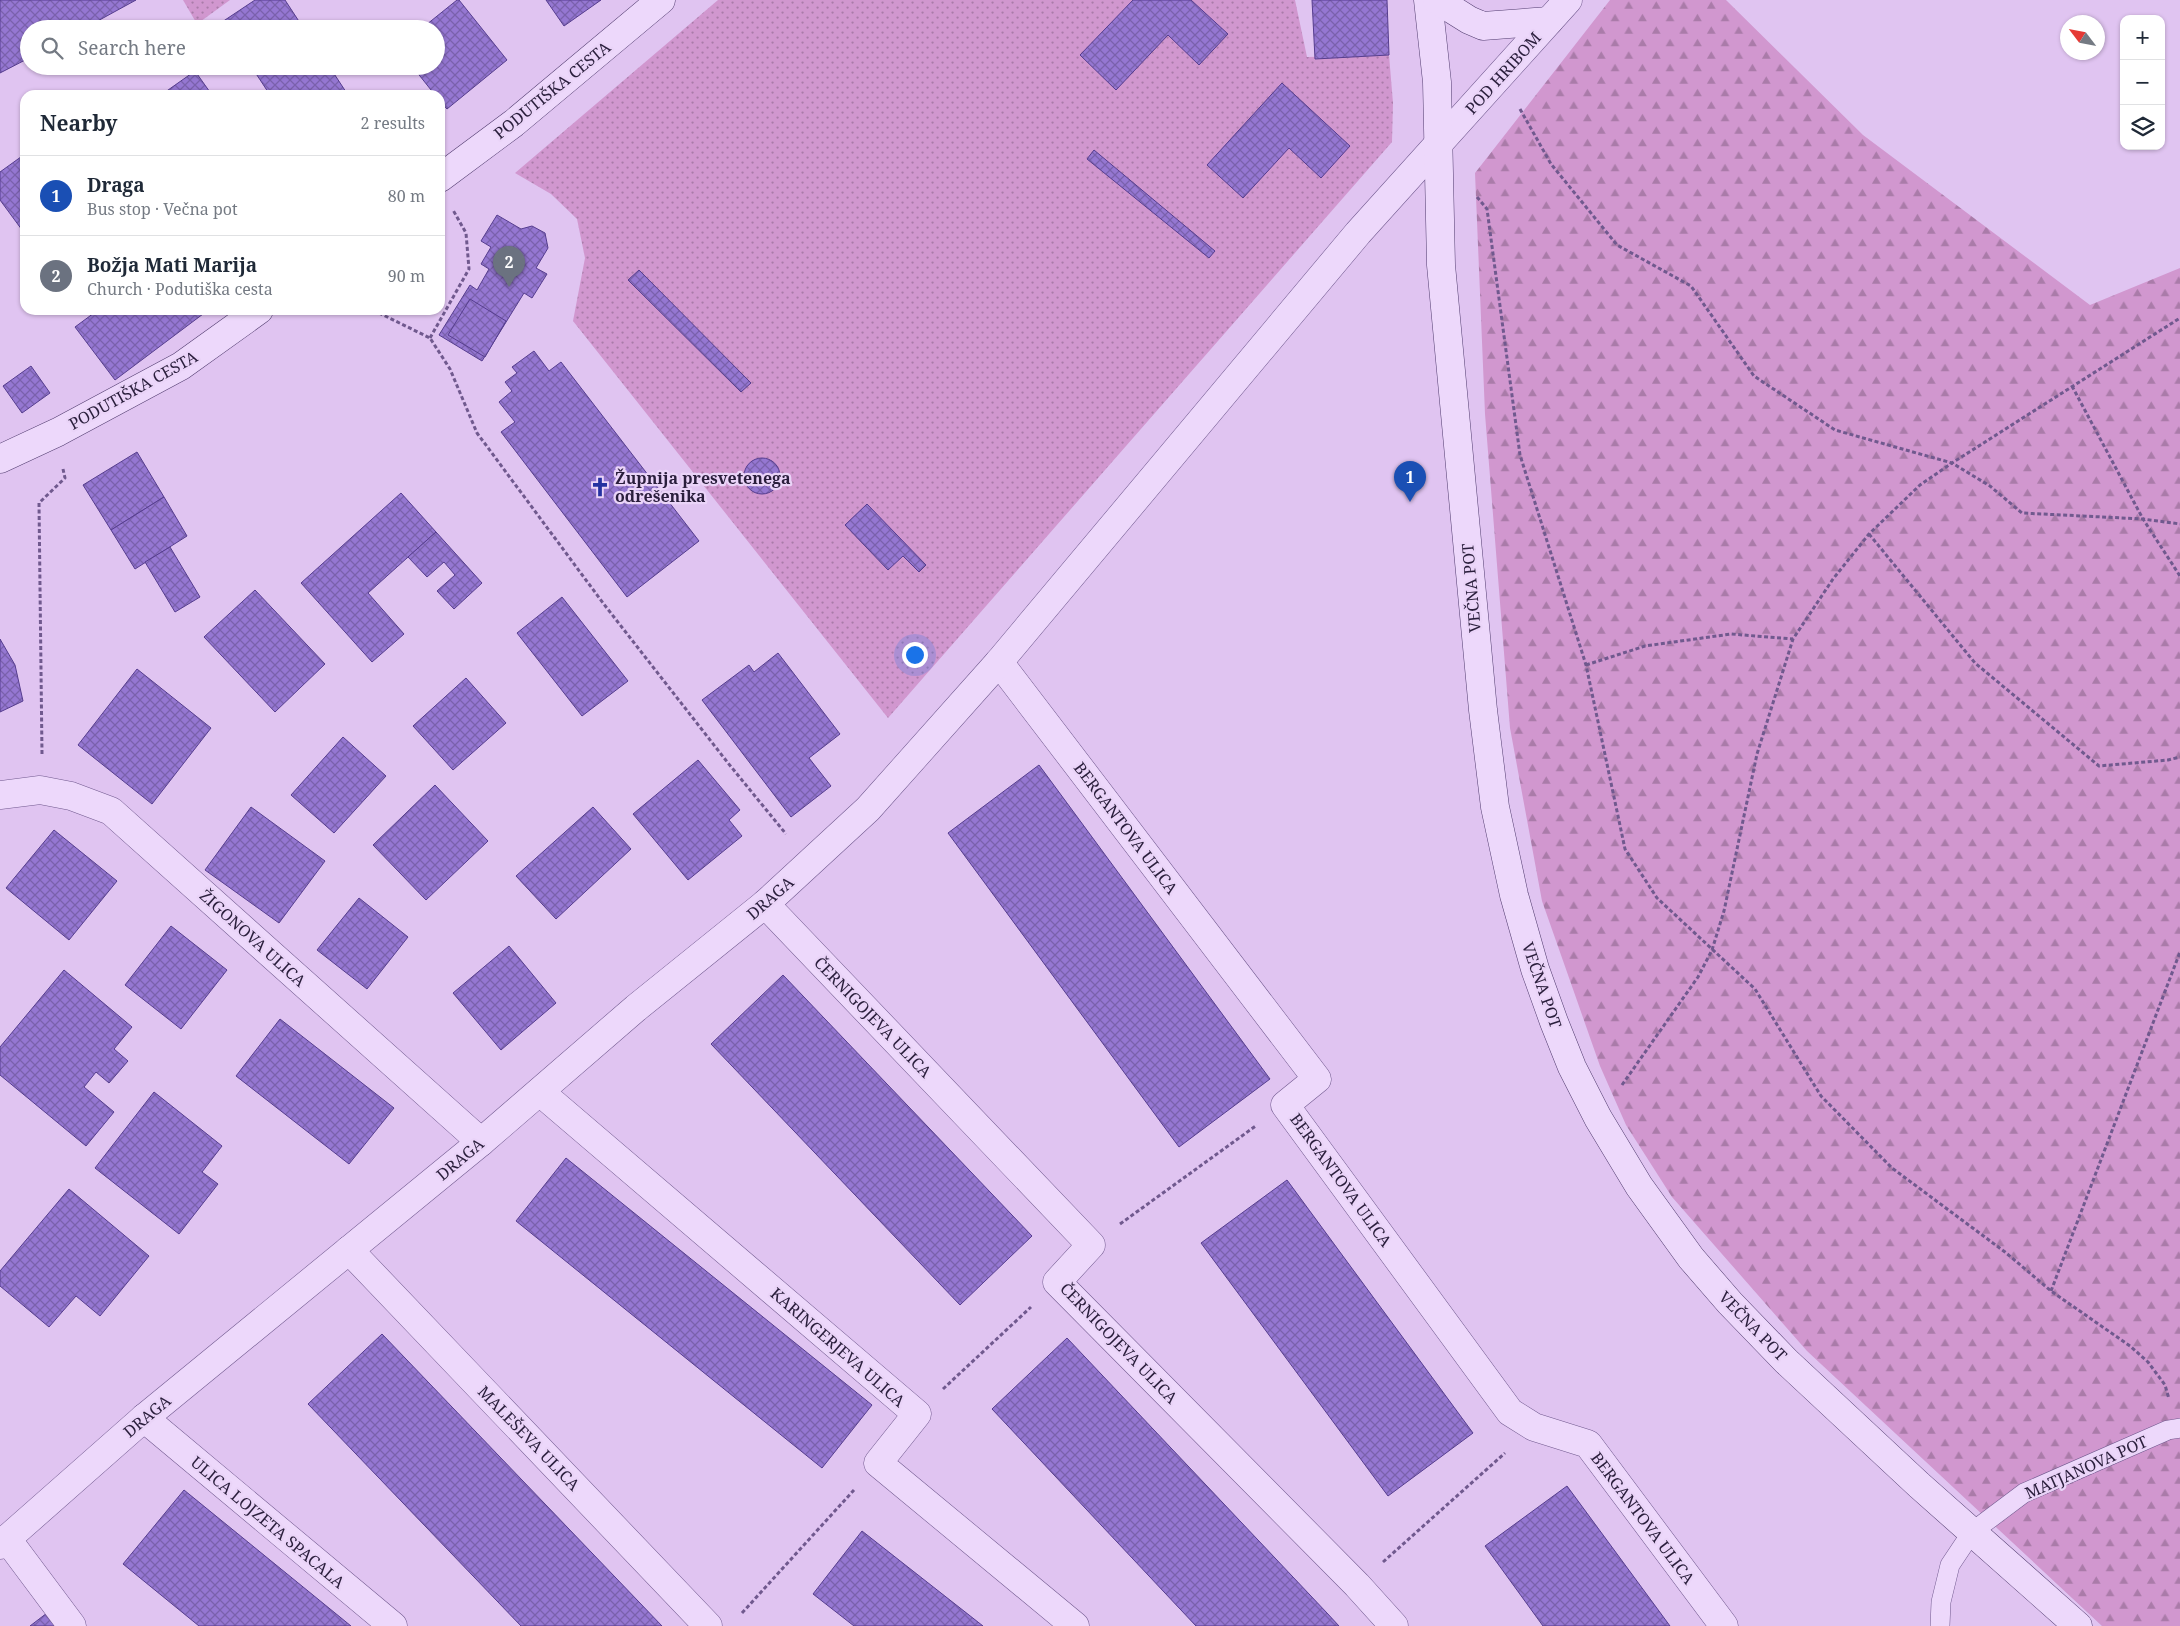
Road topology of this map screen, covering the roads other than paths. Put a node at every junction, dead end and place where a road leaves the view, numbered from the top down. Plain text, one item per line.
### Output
1 (661, 0) edge
2 (1428, 0) edge
3 (1437, 0) edge
4 (1568, 0) edge
5 (1549, 20) junction
6 (1438, 147) junction
7 (445, 174) edge
8 (252, 315) edge
9 (0, 459) edge
10 (999, 662) junction
11 (0, 795) edge
12 (765, 904) junction
13 (540, 1092) junction
14 (481, 1142) junction
15 (349, 1250) junction
16 (144, 1418) junction
17 (2174, 1429) edge
18 (1972, 1532) junction
19 (4, 1542) edge
20 (72, 1626) edge
21 (393, 1626) edge
22 (708, 1626) edge
23 (1075, 1626) edge
24 (1394, 1626) edge
25 (1724, 1626) edge
26 (1940, 1626) edge
27 (2078, 1626) edge

1 - 7 street, PODUTIŠKA CESTA
2 - 6 street, VEČNA POT
3 - 5 street
4 - 5 street, POD HRIBOM
5 - 6 street, POD HRIBOM
6 - 10 street, DRAGA
6 - 18 street, VEČNA POT
8 - 9 street, PODUTIŠKA CESTA
10 - 12 street, DRAGA
10 - 25 street, BERGANTOVA ULICA
11 - 14 street, ŽIGONOVA ULICA
12 - 13 street, DRAGA
12 - 24 street, ČERNIGOJEVA ULICA
13 - 14 street, DRAGA
13 - 23 street, KARINGERJEVA ULICA
14 - 15 street, DRAGA
15 - 16 street, DRAGA
15 - 22 street, MALEŠEVA ULICA
16 - 19 street, DRAGA
16 - 21 street, ULICA LOJZETA SPACALA
17 - 18 lane, MATJANOVA POT
18 - 26 lane, MATJANOVA POT
18 - 27 street, VEČNA POT
19 - 20 street

